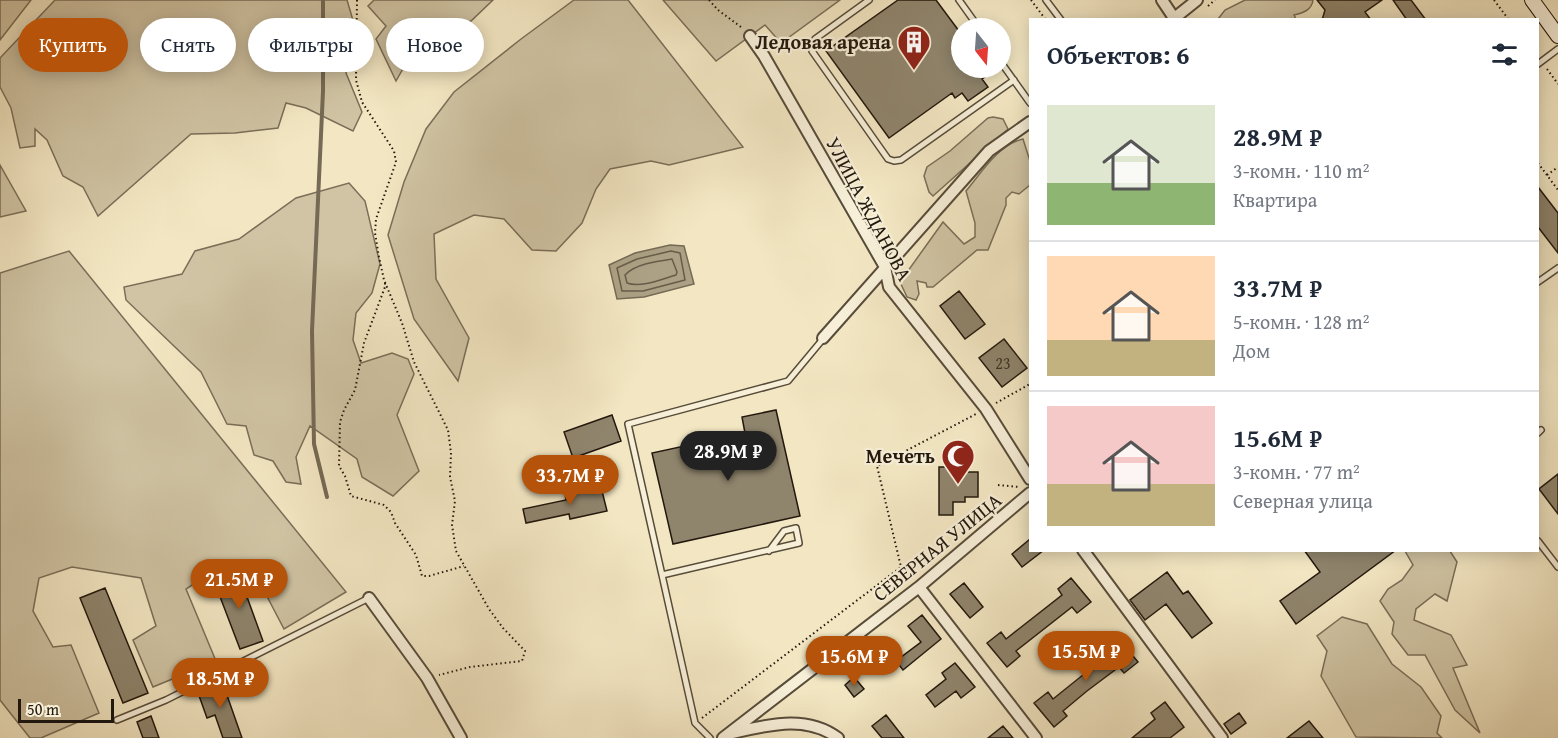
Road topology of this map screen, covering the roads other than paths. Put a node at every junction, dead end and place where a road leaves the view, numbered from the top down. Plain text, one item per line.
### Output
1 (869, 0) edge
2 (959, 0) edge
3 (1046, 0) edge
4 (1162, 0) edge
5 (1197, 0) edge
6 (1532, 0) edge
7 (972, 18) edge
8 (1060, 18) edge
9 (1172, 18) edge
10 (1174, 18) edge
11 (750, 36) road end
12 (1558, 36) edge
13 (1558, 49) edge
14 (1539, 63) edge
15 (1011, 76) edge
16 (1014, 80) junction
17 (1029, 102) edge
18 (1029, 123) edge
19 (885, 267) junction
20 (1558, 268) edge
21 (1539, 281) edge
22 (823, 338) joint
23 (1029, 477) edge
24 (1029, 495) edge
25 (1539, 542) edge
26 (769, 550) junction
27 (1084, 552) edge
28 (1558, 567) edge
29 (662, 575) junction
30 (919, 587) junction
31 (369, 598) joint
32 (117, 720) dead end
33 (726, 736) edge
34 (461, 738) edge
35 (710, 738) edge
36 (838, 738) edge
37 (1036, 738) edge
38 (1222, 738) edge

1 - 16 lane
2 - 7 lane
3 - 8 lane
4 - 9 street
5 - 10 street
6 - 12 main road
11 - 19 street, УЛИЦА ЖДАНОВА
13 - 14 lane
15 - 16 lane
16 - 17 lane
18 - 19 street
19 - 22 street
19 - 23 street, УЛИЦА ЖДАНОВА
20 - 21 lane
22 - 29 lane
24 - 30 street, СЕВЕРНАЯ УЛИЦА
25 - 28 lane
26 - 26 lane
26 - 29 lane
27 - 38 street
29 - 35 lane
30 - 33 street, СЕВЕРНАЯ УЛИЦА
30 - 37 street
31 - 32 lane
31 - 34 street
33 - 36 street

